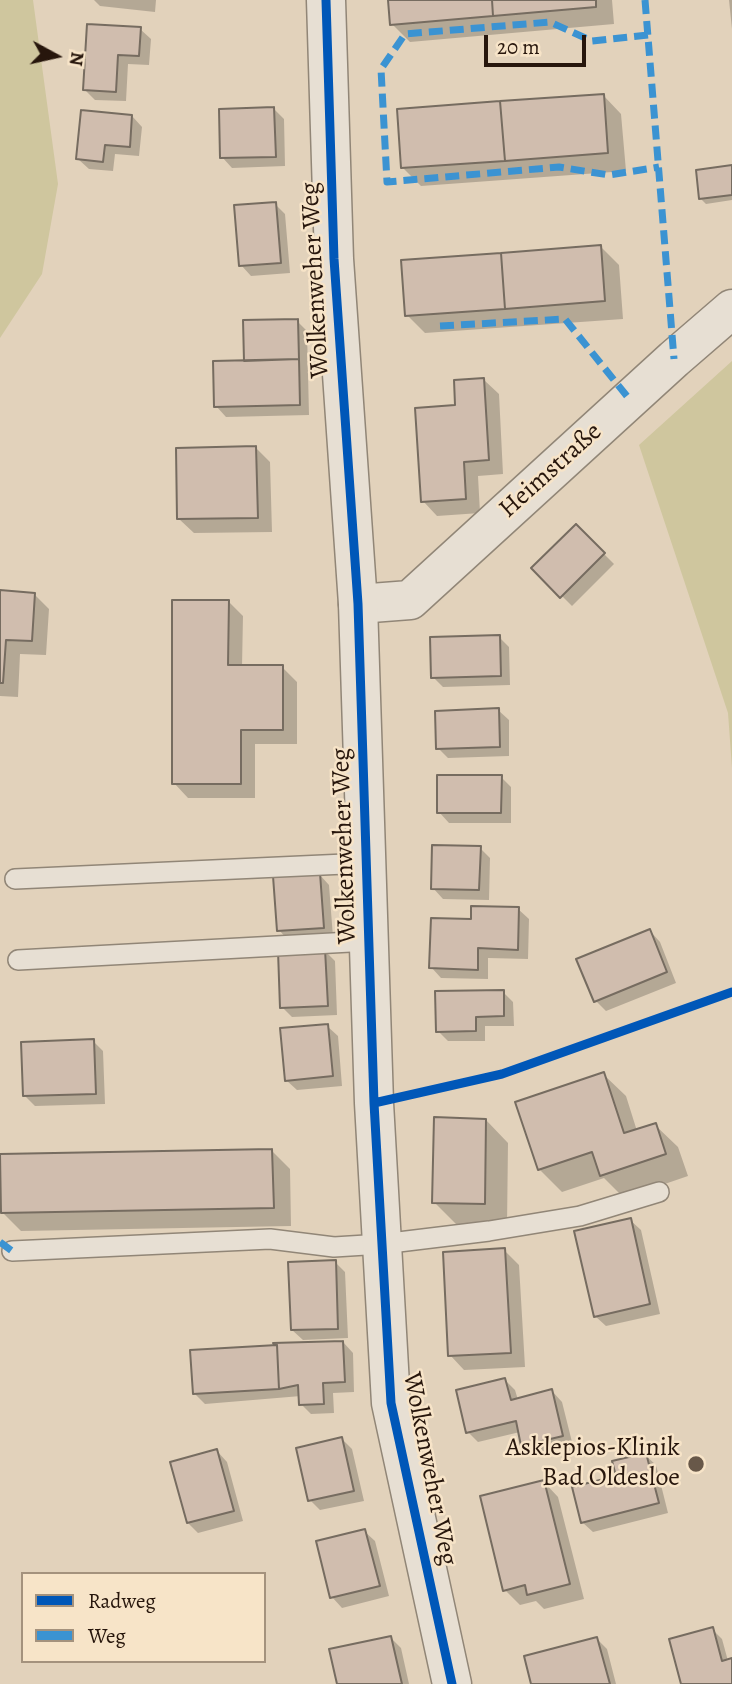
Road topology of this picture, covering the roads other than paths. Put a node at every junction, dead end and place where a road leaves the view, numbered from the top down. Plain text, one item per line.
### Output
1 (326, 0) edge
2 (732, 309) edge
3 (358, 604) junction
4 (367, 863) junction
5 (15, 879) dead end
6 (369, 942) junction
7 (18, 960) dead end
8 (659, 1192) dead end
9 (382, 1244) junction
10 (12, 1251) dead end
11 (452, 1684) edge

1 - 3 street, Wolkenweher Weg
2 - 3 street, Heimstraße
3 - 4 street, Wolkenweher Weg
4 - 5 lane
4 - 6 street, Wolkenweher Weg
6 - 7 lane
6 - 9 street, Wolkenweher Weg
8 - 9 lane
9 - 10 lane
9 - 11 street, Wolkenweher Weg

